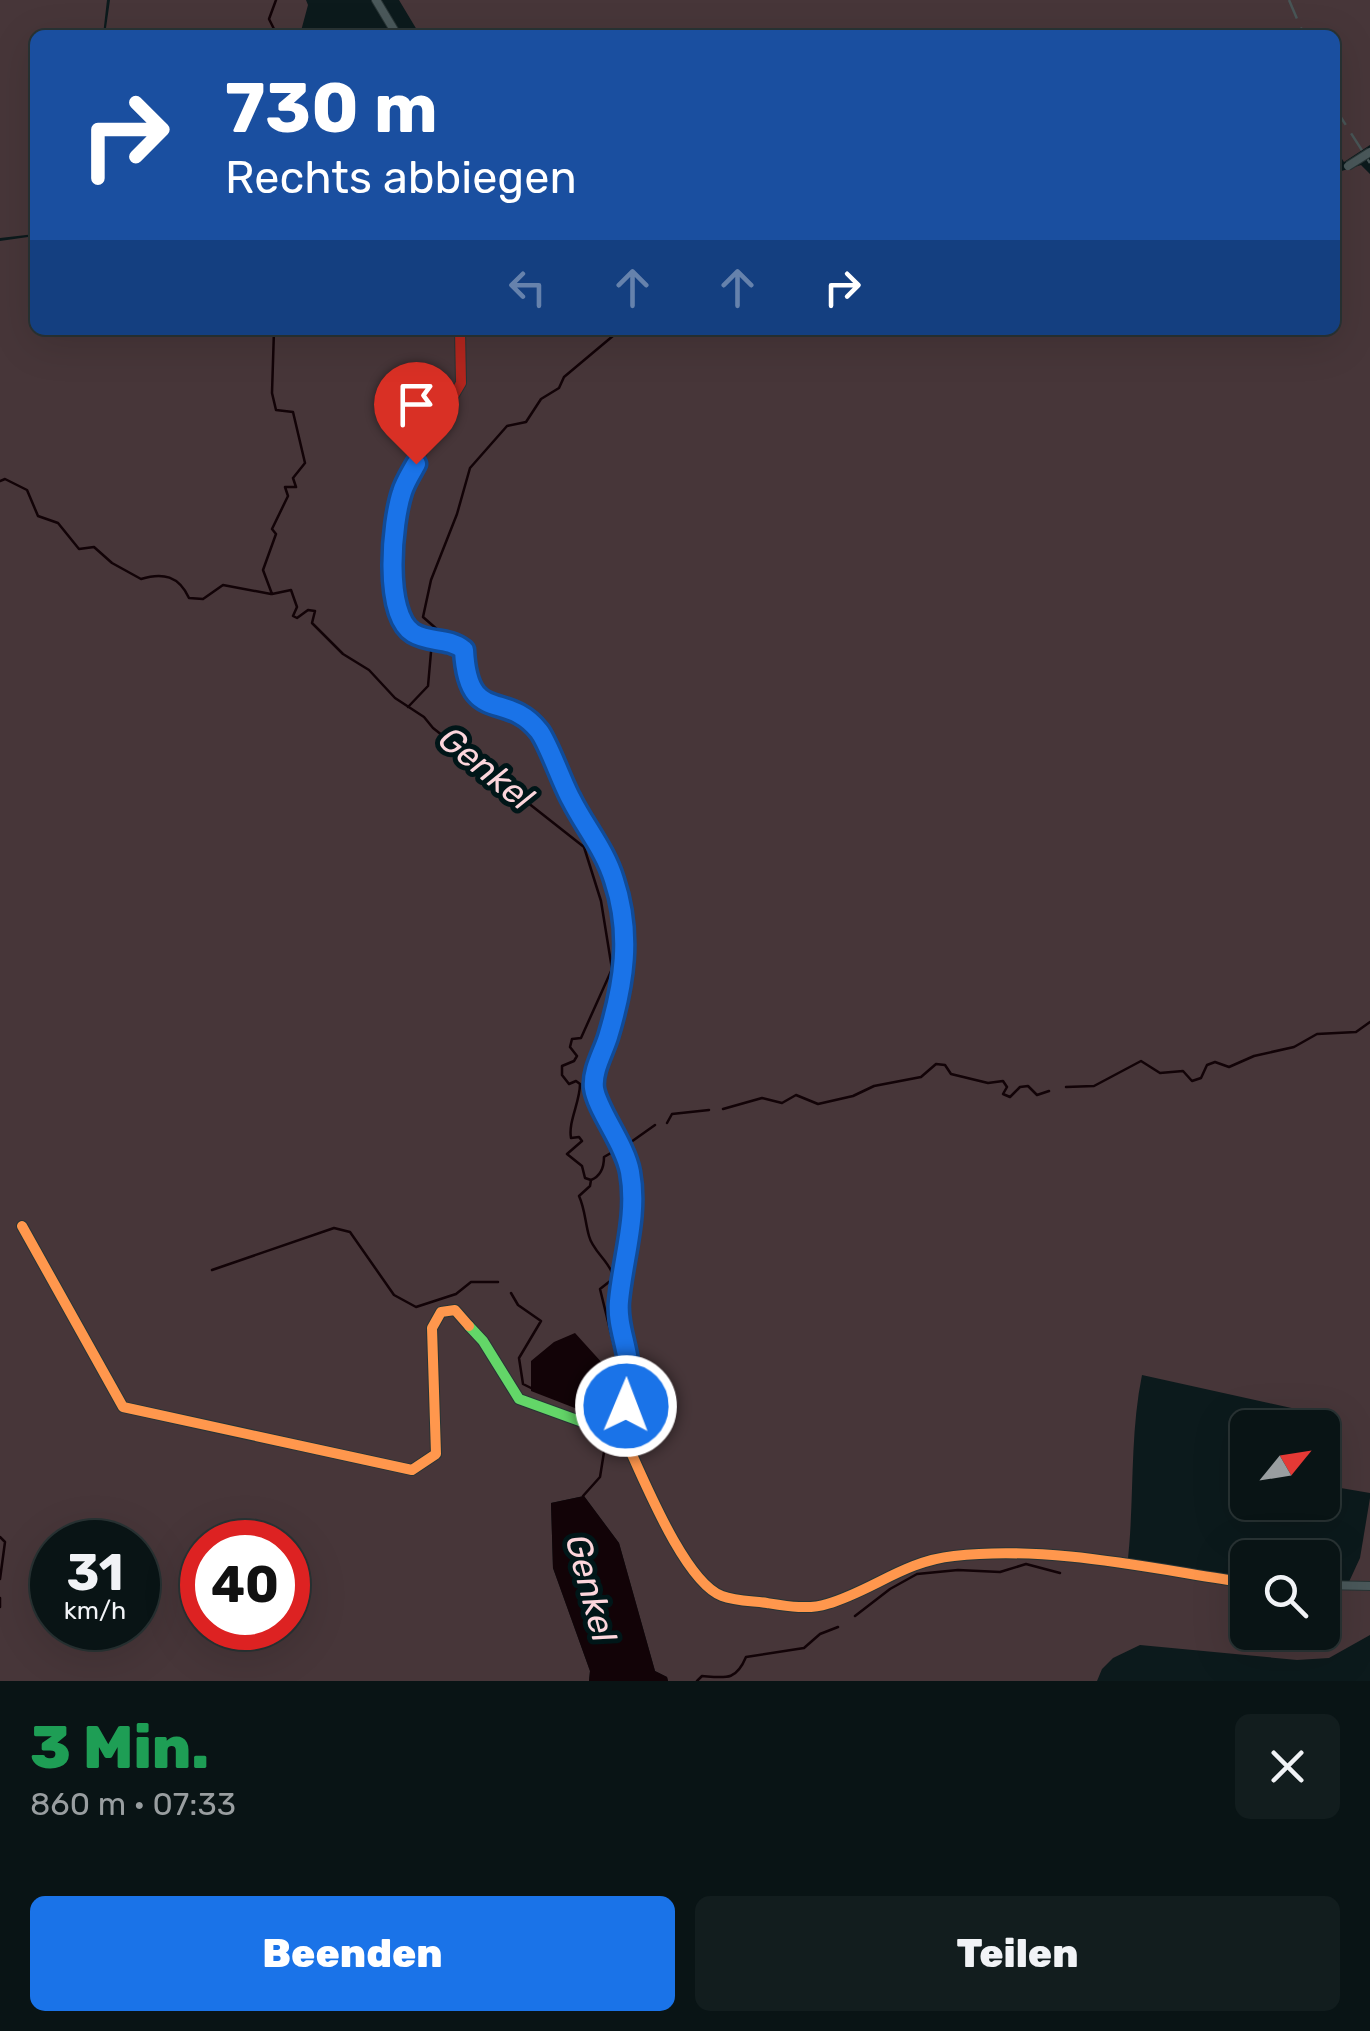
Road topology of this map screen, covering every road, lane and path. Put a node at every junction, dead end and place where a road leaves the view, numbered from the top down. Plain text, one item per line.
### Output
1 (376, 0) edge
2 (394, 30) edge
3 (1370, 152) edge
4 (1340, 168) edge
5 (460, 335) edge
6 (22, 1226) dead end
7 (624, 1438) junction
8 (1230, 1581) edge
9 (1340, 1585) edge
10 (1370, 1586) edge

1 - 2 street
3 - 4 street, bridge
5 - 7 street
6 - 7 street
7 - 8 street
9 - 10 street

